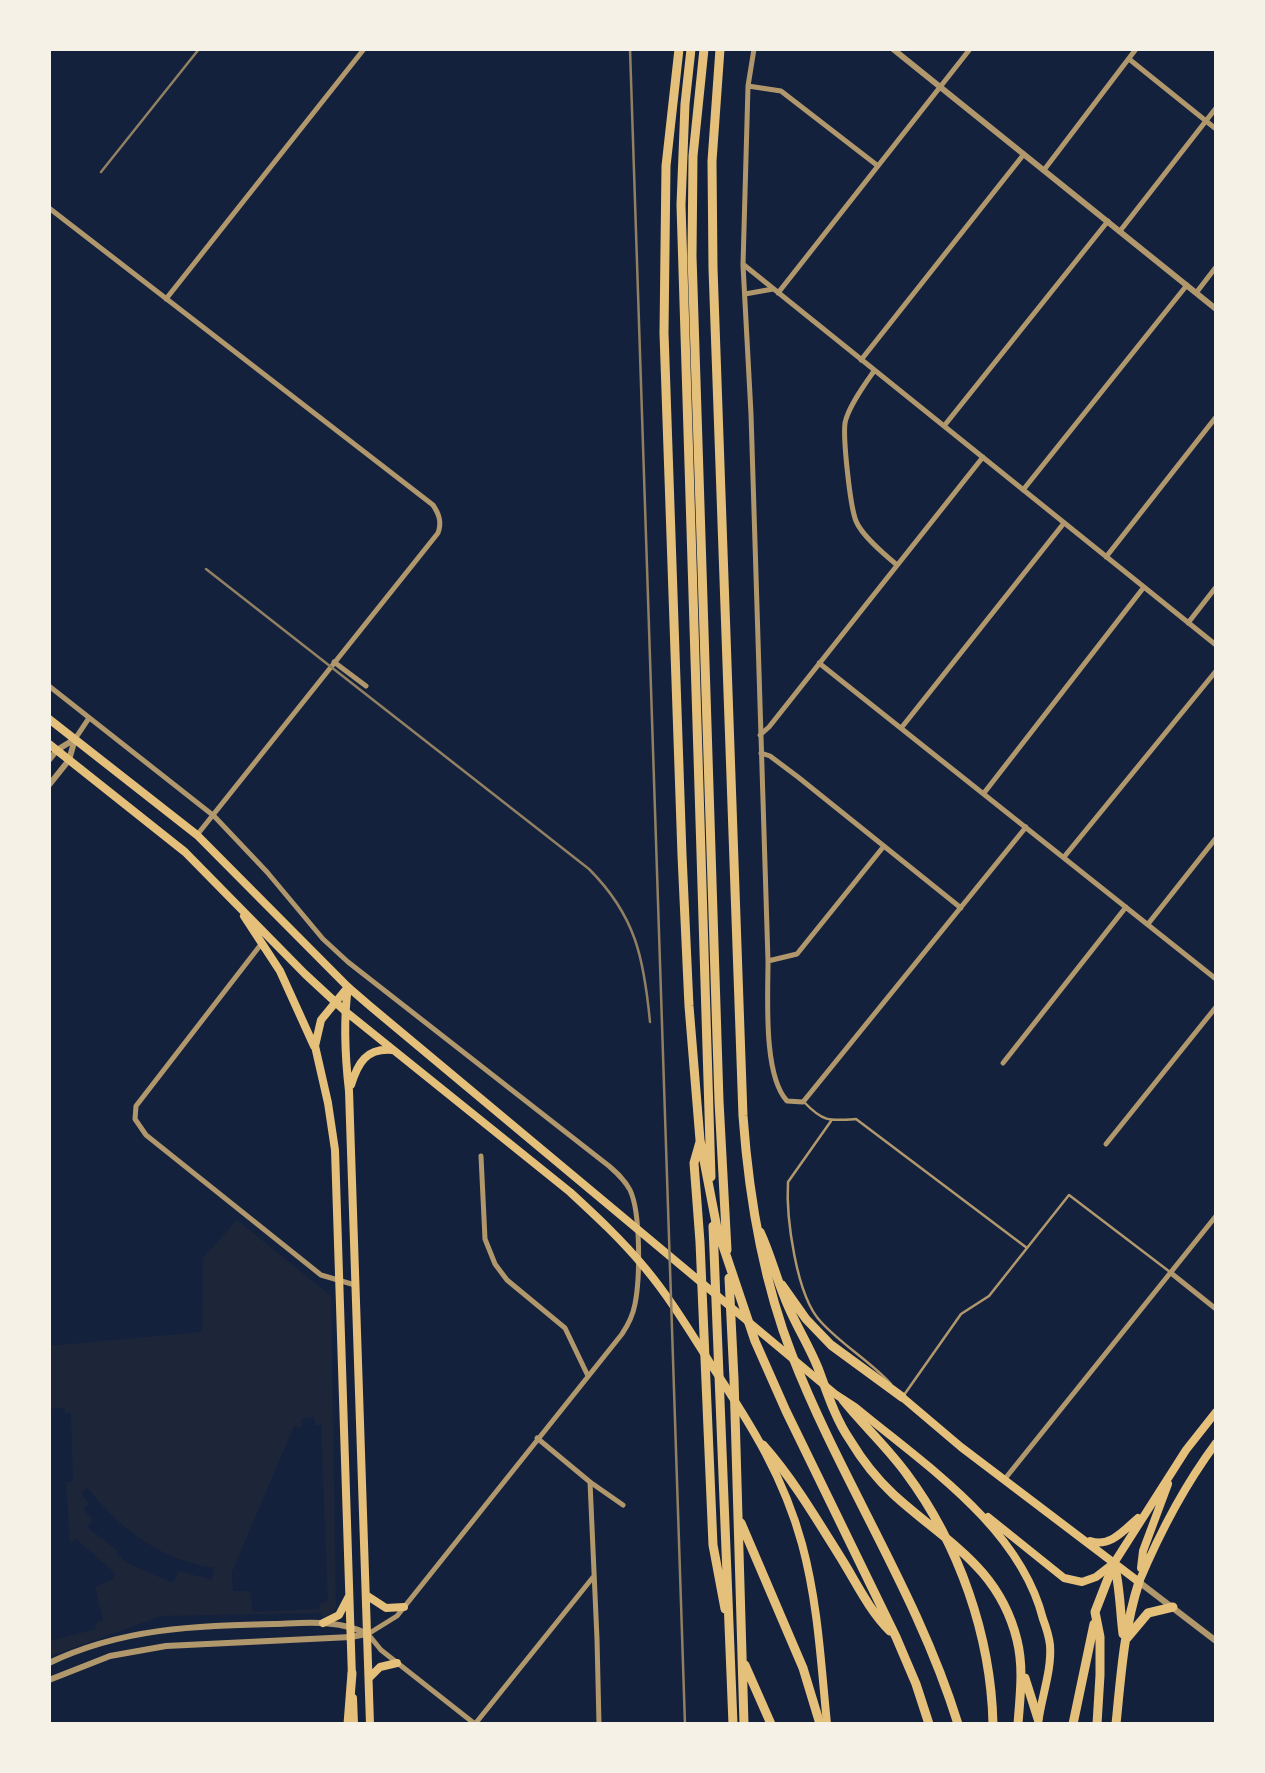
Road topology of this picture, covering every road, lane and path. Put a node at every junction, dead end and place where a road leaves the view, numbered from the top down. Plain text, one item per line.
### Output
1 (364, 49) edge
2 (679, 49) edge
3 (691, 49) edge
4 (704, 49) edge
5 (720, 49) edge
6 (754, 49) edge
7 (893, 49) edge
8 (970, 49) edge
9 (1136, 49) edge
10 (1129, 58) junction
11 (748, 86) junction
12 (941, 87) junction
13 (1216, 108) edge
14 (1206, 121) junction
15 (1216, 129) edge
16 (1024, 154) junction
17 (878, 166) junction
18 (1044, 170) junction
19 (49, 208) edge
20 (1108, 221) junction
21 (1119, 231) junction
22 (743, 265) junction
23 (1216, 267) edge
24 (1187, 285) junction
25 (776, 291) junction
26 (1196, 293) junction
27 (745, 294) junction
28 (166, 299) junction
29 (1216, 309) edge
30 (861, 360) junction
31 (874, 371) junction
32 (1216, 417) edge
33 (944, 426) junction
34 (983, 457) junction
35 (1023, 489) junction
36 (1064, 523) junction
37 (1106, 556) junction
38 (897, 565) junction
39 (1144, 587) junction
40 (1216, 587) edge
41 (1188, 623) junction
42 (1216, 645) edge
43 (334, 662) junction
44 (819, 663) junction
45 (1216, 671) edge
46 (49, 686) edge
47 (366, 686) dead end
48 (89, 718) junction
49 (49, 719) edge
50 (902, 727) junction
51 (760, 735) junction
52 (75, 739) junction
53 (49, 744) edge
54 (57, 750) junction
55 (761, 753) junction
56 (49, 760) edge
57 (69, 760) junction
58 (49, 785) edge
59 (984, 793) junction
60 (215, 816) junction
61 (1026, 827) junction
62 (197, 835) junction
63 (1216, 838) edge
64 (884, 846) junction
65 (1064, 858) junction
66 (233, 899) junction
67 (1126, 907) junction
68 (961, 908) junction
69 (1148, 924) junction
70 (262, 943) junction
71 (768, 961) junction
72 (1216, 979) edge
73 (710, 983) junction
74 (348, 987) junction
75 (334, 1002) junction
76 (1216, 1007) edge
77 (345, 1011) junction
78 (314, 1046) junction
79 (393, 1050) junction
80 (1003, 1063) dead end
81 (349, 1091) junction
82 (803, 1102) junction
83 (831, 1121) junction
84 (700, 1140) junction
85 (1106, 1144) dead end
86 (481, 1156) dead end
87 (1216, 1216) edge
88 (756, 1224) junction
89 (1027, 1248) junction
90 (1171, 1273) junction
91 (340, 1282) junction
92 (781, 1284) junction
93 (355, 1285) junction
94 (1216, 1309) edge
95 (588, 1376) junction
96 (839, 1397) junction
97 (902, 1397) junction
98 (1216, 1412) edge
99 (708, 1414) junction
100 (537, 1438) junction
101 (1216, 1443) edge
102 (763, 1445) junction
103 (1175, 1466) junction
104 (1004, 1480) junction
105 (590, 1482) junction
106 (623, 1505) dead end
107 (979, 1512) junction
108 (1143, 1514) junction
109 (1083, 1538) junction
110 (1114, 1563) junction
111 (594, 1576) junction
112 (1139, 1582) junction
113 (350, 1593) junction
114 (366, 1594) junction
115 (404, 1607) junction
116 (1173, 1607) junction
117 (1095, 1612) junction
118 (323, 1623) junction
119 (351, 1625) junction
120 (368, 1634) junction
121 (351, 1637) junction
122 (896, 1637) junction
123 (1216, 1641) edge
124 (1124, 1642) junction
125 (1020, 1659) junction
126 (49, 1663) edge
127 (397, 1663) junction
128 (352, 1673) junction
129 (369, 1678) junction
130 (49, 1680) edge
131 (1038, 1722) edge
132 (348, 1724) edge
133 (355, 1724) edge
134 (370, 1724) edge
135 (475, 1724) edge
136 (599, 1724) edge
137 (733, 1724) edge
138 (744, 1724) edge
139 (771, 1724) edge
140 (820, 1724) edge
141 (827, 1724) edge
142 (929, 1724) edge
143 (958, 1724) edge
144 (993, 1724) edge
145 (1018, 1724) edge
146 (1073, 1724) edge
147 (1097, 1724) edge
148 (1116, 1724) edge

1 - 28 street
2 - 84 highway
3 - 73 highway
4 - 73 highway
5 - 88 highway
6 - 11 street
7 - 12 street
8 - 12 street
9 - 10 street
10 - 14 street
10 - 18 street
11 - 17 street
11 - 22 street
12 - 16 street
12 - 17 street
13 - 14 street
14 - 15 street
14 - 21 street
16 - 18 street
16 - 30 street
17 - 25 street
18 - 20 street
19 - 28 street
20 - 21 street
20 - 33 street
21 - 24 street
22 - 25 street
22 - 27 street
23 - 26 street
24 - 26 street
24 - 35 street
25 - 27 street
25 - 30 street
26 - 29 street
27 - 51 street
28 - 43 street
30 - 31 street
31 - 33 street
31 - 38 street
32 - 37 street
33 - 34 street
34 - 35 street
34 - 38 street
35 - 36 street
36 - 37 street
36 - 50 street
37 - 39 street
38 - 44 street
39 - 41 street
39 - 59 street
40 - 41 street
41 - 42 street
43 - 47 street
43 - 60 street
44 - 50 street
44 - 51 street
45 - 65 street
46 - 48 street
48 - 52 street
48 - 60 street
49 - 52 main road
50 - 59 street
51 - 55 street
52 - 54 street
52 - 57 street
52 - 62 main road
53 - 54 main road
54 - 56 street
54 - 57 main road
55 - 64 street
55 - 71 street
57 - 58 street
57 - 66 main road
59 - 61 street
60 - 62 street
60 - 95 street
61 - 65 street
61 - 68 street
62 - 74 main road
63 - 69 street
64 - 68 street
64 - 71 street
65 - 67 street
66 - 70 main road
66 - 75 main road
67 - 69 street
67 - 80 street
68 - 82 street
69 - 72 street
70 - 78 main road
70 - 91 street
71 - 82 street
73 - 137 highway
73 - 138 highway
74 - 75 main road
74 - 77 main road
74 - 96 main road
75 - 77 main road
75 - 78 main road
76 - 85 street
77 - 79 main road
77 - 81 main road
78 - 91 main road
79 - 81 main road
79 - 102 main road
81 - 93 main road
82 - 83 lane
83 - 89 lane
83 - 97 lane
84 - 99 highway
84 - 122 highway
86 - 95 street
87 - 90 street
88 - 92 highway
88 - 143 highway
89 - 90 lane
89 - 97 lane
90 - 94 street
90 - 104 street
91 - 93 street
91 - 113 main road
92 - 97 highway
92 - 125 highway
93 - 114 main road
95 - 100 street
96 - 107 main road
96 - 144 highway
97 - 104 main road
98 - 103 main road
99 - 139 highway
99 - 140 highway
100 - 105 street
100 - 115 street
101 - 112 main road
102 - 122 highway
102 - 141 main road
103 - 108 main road
103 - 112 main road
104 - 109 main road
105 - 106 street
105 - 111 street
107 - 110 main road
107 - 131 main road
108 - 109 main road
108 - 110 main road
109 - 110 main road
110 - 112 main road
110 - 117 highway
110 - 124 highway
111 - 135 street
111 - 136 street
112 - 116 street
112 - 124 highway
113 - 118 main road
113 - 119 main road
114 - 115 main road
114 - 120 main road
115 - 120 street
116 - 123 street
116 - 124 highway
117 - 146 highway
117 - 147 highway
118 - 119 street
118 - 126 street
119 - 120 street
119 - 121 main road
120 - 121 street
120 - 127 street
120 - 129 main road
121 - 128 main road
121 - 130 street
122 - 142 highway
124 - 148 highway
125 - 131 highway
125 - 145 highway
127 - 129 main road
127 - 135 street
128 - 132 highway
128 - 133 main road
129 - 134 main road

